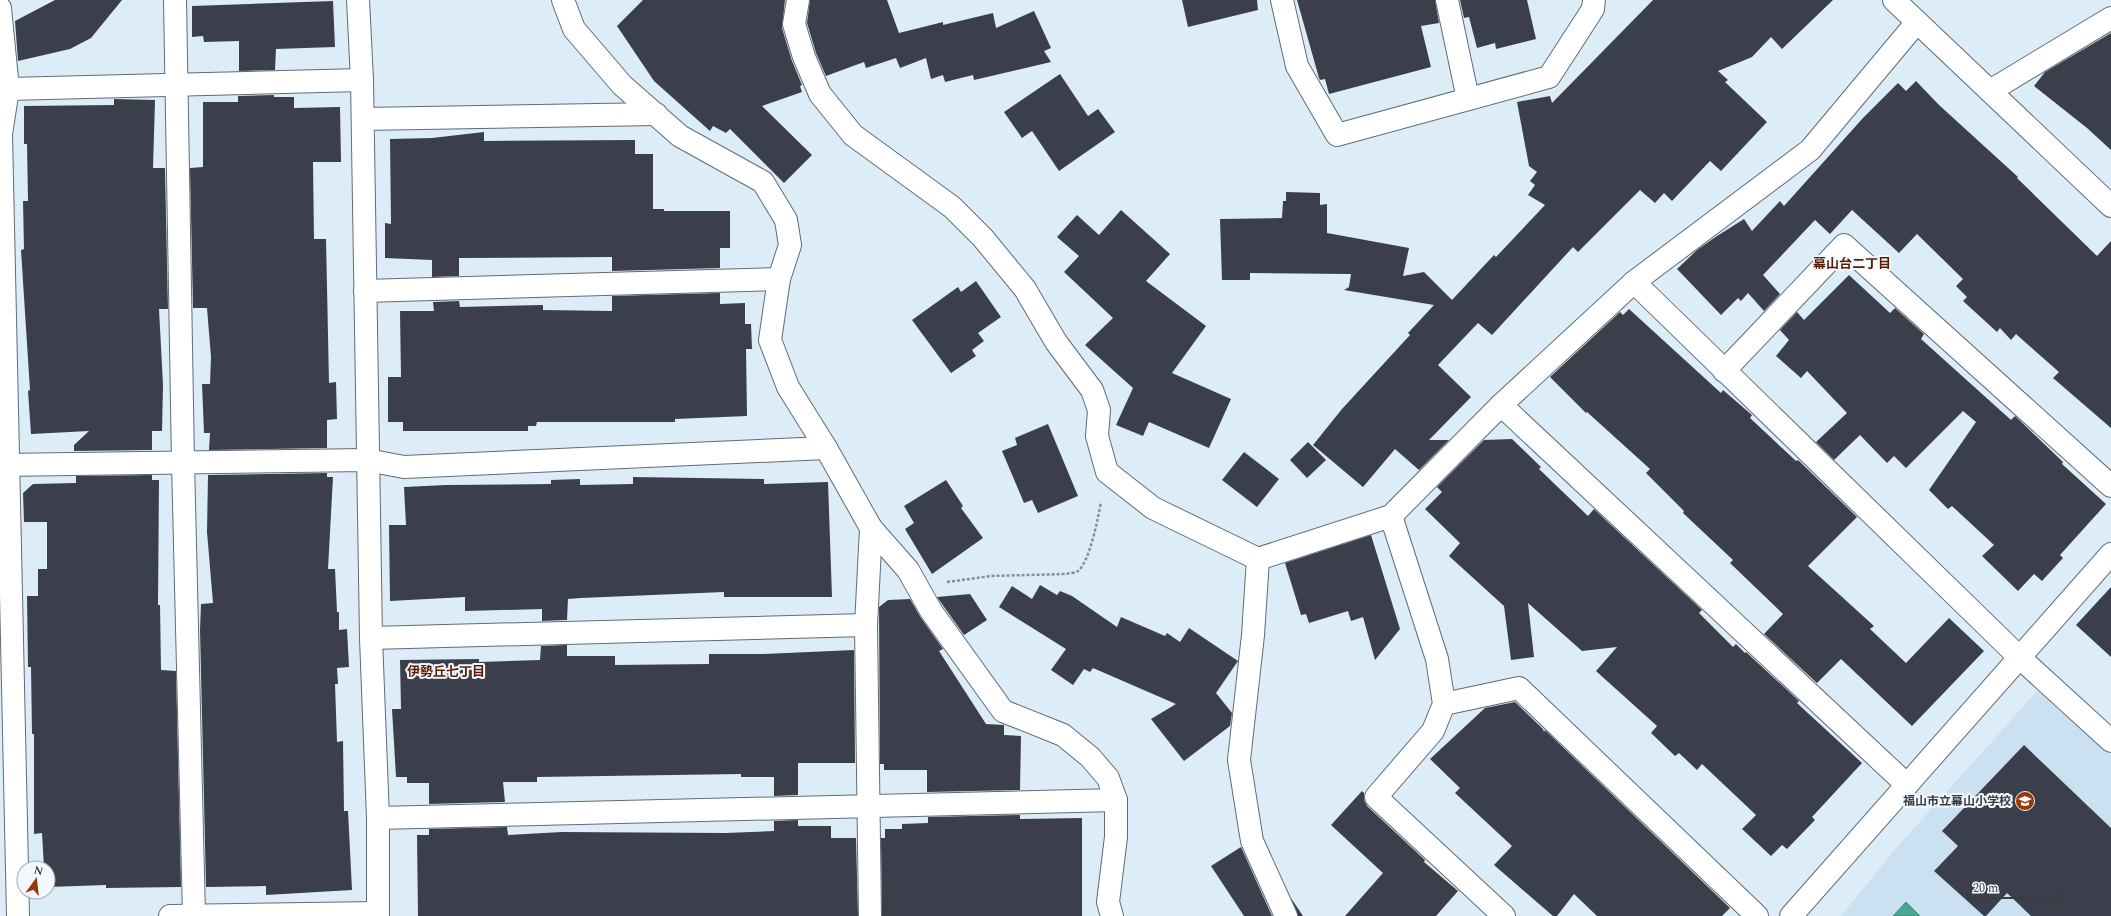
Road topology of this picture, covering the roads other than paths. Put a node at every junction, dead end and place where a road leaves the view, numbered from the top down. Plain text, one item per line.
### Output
1 (175, 0) edge
2 (358, 0) edge
3 (563, 0) edge
4 (798, 0) edge
5 (1282, 0) edge
6 (1447, 0) edge
7 (1594, 0) edge
8 (1894, 0) edge
9 (0, 8) edge
10 (2111, 18) edge
11 (1917, 22) junction
12 (362, 80) junction
13 (177, 85) junction
14 (8, 89) junction
15 (1990, 91) junction
16 (1468, 99) junction
17 (656, 114) junction
18 (362, 119) junction
19 (0, 134) edge
20 (2111, 206) edge
21 (779, 279) junction
22 (1634, 282) junction
23 (365, 290) junction
24 (1724, 371) junction
25 (1501, 405) junction
26 (826, 448) junction
27 (367, 460) junction
28 (183, 462) junction
29 (4, 465) edge
30 (2111, 486) edge
31 (1391, 516) junction
32 (870, 528) junction
33 (2111, 554) edge
34 (1258, 559) junction
35 (866, 625) junction
36 (371, 638) junction
37 (2019, 657) junction
38 (1444, 704) junction
39 (2111, 741) edge
40 (1907, 785) junction
41 (1116, 800) junction
42 (868, 806) junction
43 (378, 818) junction
44 (378, 914) edge
45 (18, 916) edge
46 (170, 916) edge
47 (194, 916) edge
48 (870, 916) edge
49 (1112, 916) edge
50 (1286, 916) edge
51 (1504, 916) edge
52 (1757, 916) edge
53 (1791, 916) edge

1 - 13 street
2 - 12 street
3 - 17 street
4 - 34 street
5 - 16 street
6 - 16 street
7 - 16 street
8 - 11 street
9 - 14 street
10 - 15 street
11 - 15 street
11 - 22 street
12 - 13 street
12 - 18 street
13 - 14 street
13 - 28 street
14 - 19 street
15 - 20 street
17 - 18 street
17 - 21 street
18 - 23 street
19 - 29 street
21 - 23 street
21 - 26 street
22 - 24 street
22 - 25 street
23 - 27 street
24 - 30 street
24 - 37 street
25 - 31 street
25 - 40 street
26 - 27 street
26 - 32 street
27 - 28 street
27 - 36 street
28 - 29 street
28 - 47 street
29 - 45 street
31 - 34 street
31 - 38 street
32 - 35 street
32 - 41 street
33 - 37 street
34 - 50 street
35 - 36 street
35 - 42 street
36 - 43 street
37 - 39 street
37 - 40 street
38 - 51 street
38 - 52 street
40 - 53 street
41 - 42 street
41 - 49 street
42 - 43 street
42 - 48 street
43 - 44 street
44 - 47 street
46 - 47 street

